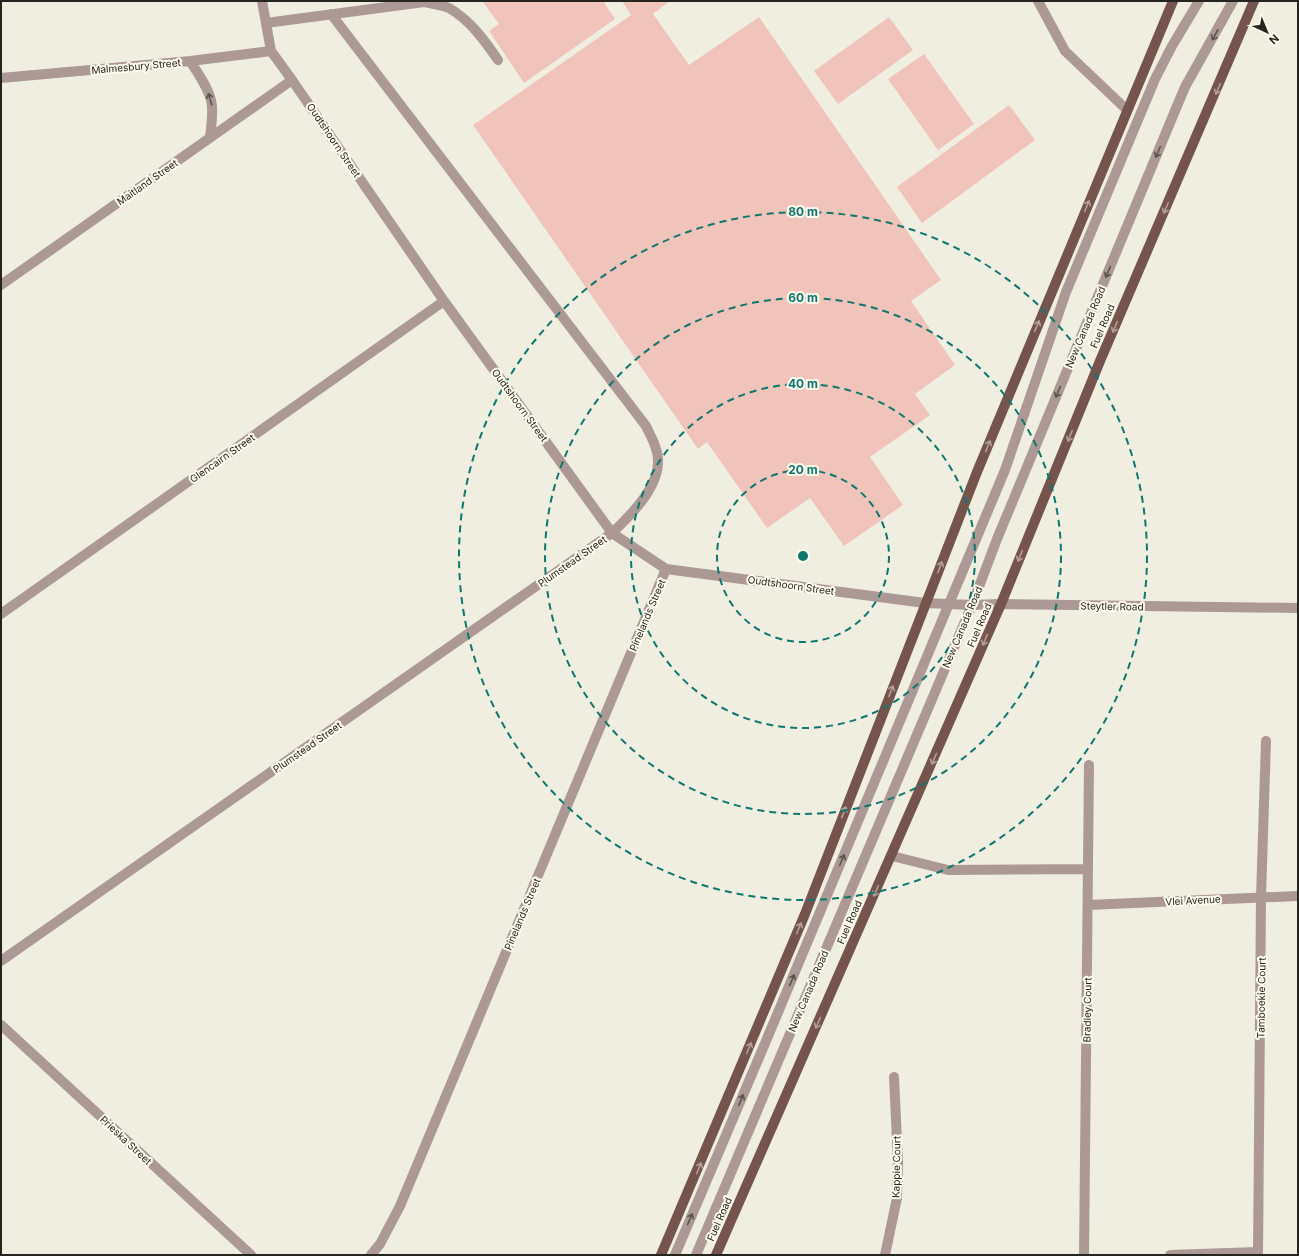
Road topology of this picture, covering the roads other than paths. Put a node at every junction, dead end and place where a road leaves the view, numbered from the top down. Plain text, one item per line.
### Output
1 (262, 1) edge
2 (1038, 1) edge
3 (1172, 1) edge
4 (1199, 1) edge
5 (1233, 1) edge
6 (1254, 1) edge
7 (331, 14) junction
8 (266, 23) junction
9 (271, 52) junction
10 (498, 60) dead end
11 (190, 61) junction
12 (1, 78) edge
13 (292, 80) junction
14 (1126, 110) junction
15 (210, 138) junction
16 (1, 285) edge
17 (444, 301) junction
18 (612, 533) junction
19 (666, 569) junction
20 (925, 603) junction
21 (1001, 604) junction
22 (949, 605) junction
23 (972, 605) junction
24 (1298, 608) edge
25 (1, 614) edge
26 (1266, 741) dead end
27 (1089, 766) dead end
28 (892, 856) junction
29 (1088, 869) junction
30 (1298, 896) edge
31 (1262, 897) junction
32 (1088, 905) junction
33 (1, 961) edge
34 (1, 1024) edge
35 (894, 1077) dead end
36 (1258, 1254) edge
37 (251, 1255) edge
38 (371, 1255) edge
39 (661, 1255) edge
40 (675, 1255) edge
41 (696, 1255) edge
42 (716, 1255) edge
43 (885, 1255) edge
44 (1084, 1255) edge
45 (1170, 1255) edge

1 - 8 street, Oudtshoorn Street
2 - 14 street
3 - 14 main road
4 - 22 street, New Canada Road
5 -> 23 street, New Canada Road
6 -> 21 main road, Fuel Road
7 - 8 street
7 - 10 street
7 - 18 street, Plumstead Street
8 - 9 street, Oudtshoorn Street
9 - 11 street, Malmesbury Street
9 - 13 street, Oudtshoorn Street
11 - 12 street, Malmesbury Street
15 -> 11 street
13 - 15 street, Maitland Street
13 - 17 street, Oudtshoorn Street
20 -> 14 main road
15 - 16 street, Maitland Street
17 - 18 street, Oudtshoorn Street
17 - 25 street, Glencairn Street
18 - 19 street, Oudtshoorn Street
18 - 33 street, Plumstead Street
19 - 20 street, Oudtshoorn Street
19 - 38 street, Pinelands Street
20 - 22 street, Steytler Road
39 -> 20 main road
21 - 23 street, Steytler Road
21 - 24 street, Steytler Road
21 -> 28 main road, Fuel Road
22 - 23 street, Steytler Road
40 -> 22 street, New Canada Road
23 - 41 street, New Canada Road
26 - 31 street, Tamboekie Court
27 - 29 street, Bradley Court
28 - 29 street
28 -> 42 main road, Fuel Road
29 - 32 street, Bradley Court
30 - 31 street, Vlei Avenue
31 - 32 street, Vlei Avenue
31 - 36 street, Tamboekie Court
32 - 44 street, Bradley Court
34 - 37 street, Prieska Street
35 - 43 street, Kappie Court
36 - 45 street

